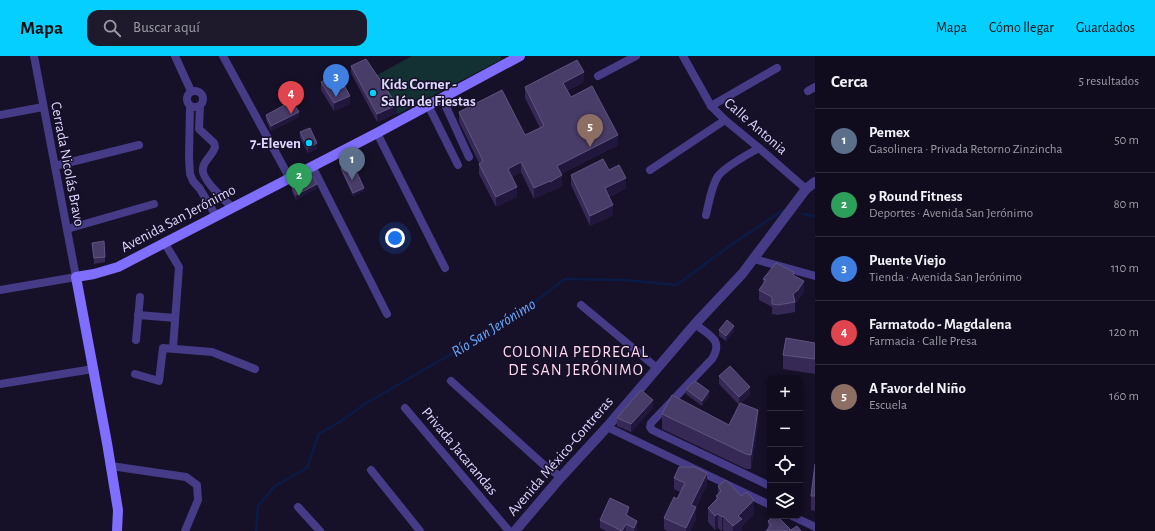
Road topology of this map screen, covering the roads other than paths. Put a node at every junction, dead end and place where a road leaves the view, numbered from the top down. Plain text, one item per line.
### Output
1 (34, 56) edge
2 (174, 56) edge
3 (223, 56) edge
4 (636, 56) edge
5 (683, 56) edge
6 (514, 57) edge
7 (777, 68) dead end
8 (598, 76) dead end
9 (191, 91) junction
10 (442, 98) junction
11 (428, 105) junction
12 (190, 106) junction
13 (200, 106) junction
14 (711, 106) junction
15 (43, 107) junction
16 (0, 115) edge
17 (725, 120) junction
18 (377, 132) junction
19 (139, 145) dead end
20 (759, 148) junction
21 (469, 157) dead end
22 (458, 165) dead end
23 (55, 166) junction
24 (312, 166) junction
25 (650, 170) dead end
26 (289, 177) junction
27 (815, 182) edge
28 (806, 189) junction
29 (154, 204) dead end
30 (232, 207) junction
31 (706, 215) dead end
32 (216, 216) junction
33 (67, 229) junction
34 (164, 242) junction
35 (754, 259) junction
36 (445, 268) dead end
37 (815, 276) edge
38 (76, 277) junction
39 (0, 290) edge
40 (140, 297) dead end
41 (582, 305) dead end
42 (387, 314) dead end
43 (138, 315) junction
44 (175, 318) junction
45 (695, 324) junction
46 (136, 340) dead end
47 (173, 348) junction
48 (657, 368) junction
49 (93, 369) junction
50 (256, 369) dead end
51 (135, 374) dead end
52 (452, 381) dead end
53 (0, 384) edge
54 (405, 408) dead end
55 (606, 427) junction
56 (111, 466) junction
57 (371, 470) dead end
58 (560, 477) junction
59 (767, 485) edge
60 (767, 504) edge
61 (298, 507) dead end
62 (798, 519) edge
63 (815, 527) edge
64 (117, 531) edge
65 (185, 531) edge
66 (320, 531) edge
67 (420, 531) edge
68 (510, 531) edge
69 (515, 531) edge

1 - 15 street, Cerrada Nicolás Bravo
2 - 9 street
3 - 26 street
4 - 8 street
5 - 14 street, Calle Antonia
6 - 10 main road, Avenida San Jerónimo
7 - 14 street
9 - 12 street
9 - 13 street
10 - 11 main road, Avenida San Jerónimo
10 - 21 street
11 - 18 main road, Avenida San Jerónimo
11 - 22 street
12 - 13 street
12 - 32 street
13 - 30 street
14 - 17 street, Calle Antonia
15 - 16 street
15 - 23 street, Cerrada Nicolás Bravo
17 - 20 street, Calle Antonia
17 - 25 street
18 - 24 main road, Avenida San Jerónimo
18 - 36 street
19 - 23 street
20 - 28 street, Calle Antonia
20 - 31 street
23 - 33 street, Cerrada Nicolás Bravo
24 - 26 main road, Avenida San Jerónimo
24 - 42 street
26 - 30 main road, Avenida San Jerónimo
27 - 28 street, Avenida México-Contreras
28 - 35 street, Avenida México-Contreras
29 - 33 street
30 - 32 main road, Avenida San Jerónimo
32 - 34 main road, Avenida San Jerónimo
33 - 38 street, Cerrada Nicolás Bravo
34 - 38 main road, Avenida San Jerónimo
34 - 44 street
35 - 37 street
35 - 45 street, Avenida México-Contreras
38 - 39 street
38 - 49 main road
40 - 43 street
41 - 48 street
43 - 44 street
43 - 46 street
44 - 47 street
45 - 48 street, Avenida México-Contreras
45 - 59 street
47 - 50 street
47 - 51 street
48 - 55 street, Avenida México-Contreras
49 - 53 street
49 - 56 main road
52 - 58 street
54 - 68 street, Privada Jacarandas
55 - 58 street, Avenida México-Contreras
55 - 60 street
56 - 64 main road
56 - 65 street
57 - 67 street
58 - 69 street, Avenida México-Contreras
61 - 66 street
62 - 63 street

